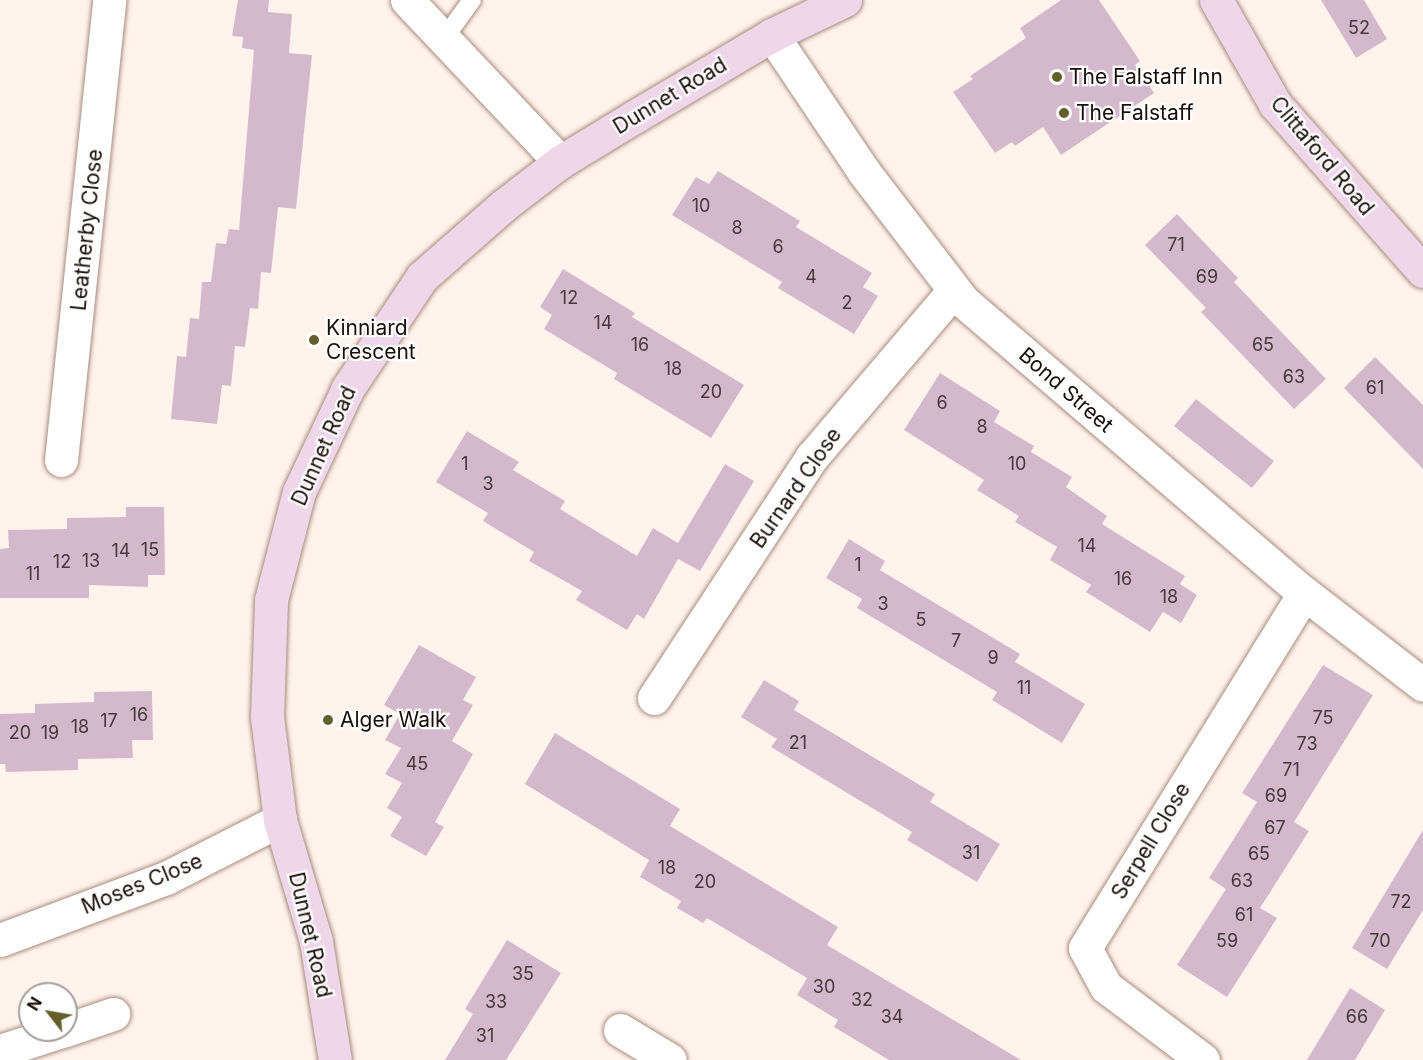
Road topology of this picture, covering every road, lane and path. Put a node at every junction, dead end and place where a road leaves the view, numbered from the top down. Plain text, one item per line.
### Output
1 (109, 0) edge
2 (407, 0) edge
3 (472, 0) edge
4 (845, 0) edge
5 (1216, 0) edge
6 (772, 35) junction
7 (443, 40) junction
8 (560, 162) junction
9 (1423, 271) edge
10 (954, 290) junction
11 (61, 460) dead end
12 (1304, 593) junction
13 (1423, 685) edge
14 (654, 698) dead end
15 (280, 820) junction
16 (0, 940) edge
17 (113, 1014) dead end
18 (78, 1026) edge
19 (620, 1030) dead end
20 (28, 1042) edge
21 (0, 1051) edge
22 (335, 1060) edge
23 (670, 1060) edge
24 (1203, 1060) edge

1 - 11 street, Leatherby Close
2 - 7 street
3 - 7 lane
4 - 6 street, Dunnet Road
5 - 9 street, Clittaford Road
6 - 8 street, Dunnet Road
6 - 10 street, Bond Street
7 - 8 street
8 - 15 street, Dunnet Road
10 - 12 street, Bond Street
10 - 14 street, Burnard Close
12 - 13 street, Bond Street
12 - 24 street, Serpell Close
15 - 16 street, Moses Close
15 - 22 street, Dunnet Road
17 - 18 street
19 - 23 street
20 - 21 street

